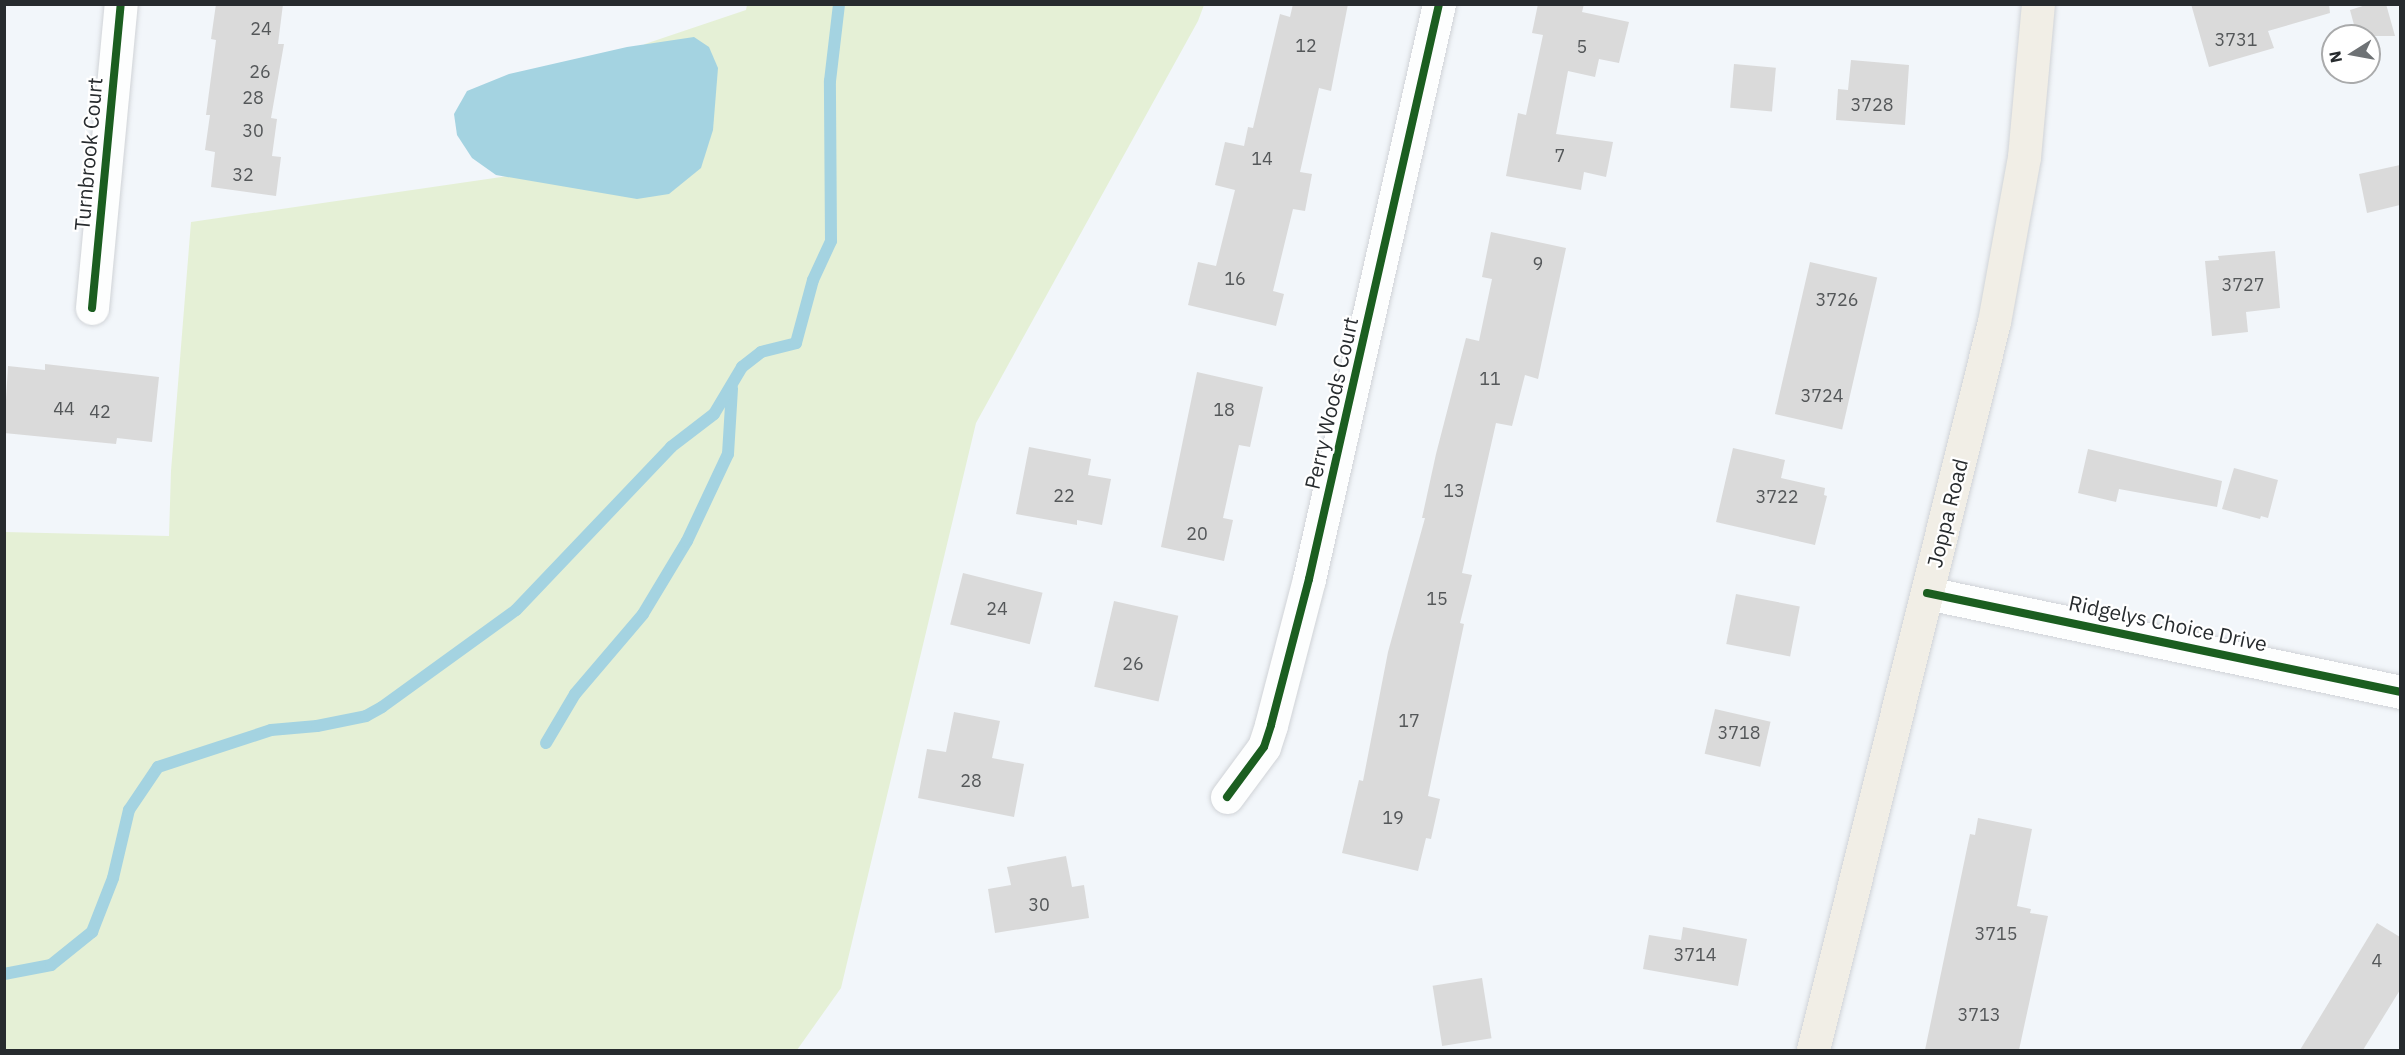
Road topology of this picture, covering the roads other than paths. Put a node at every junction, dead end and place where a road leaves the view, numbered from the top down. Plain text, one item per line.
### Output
1 (121, 4) edge
2 (1439, 4) edge
3 (2038, 4) edge
4 (92, 308) dead end
5 (1927, 593) junction
6 (2400, 692) edge
7 (1227, 797) dead end
8 (1813, 1050) edge

1 - 4 street, Turnbrook Court
2 - 7 street, Perry Woods Court
3 - 5 main road, Joppa Road
5 - 6 street, Ridgelys Choice Drive
5 - 8 main road, Joppa Road

